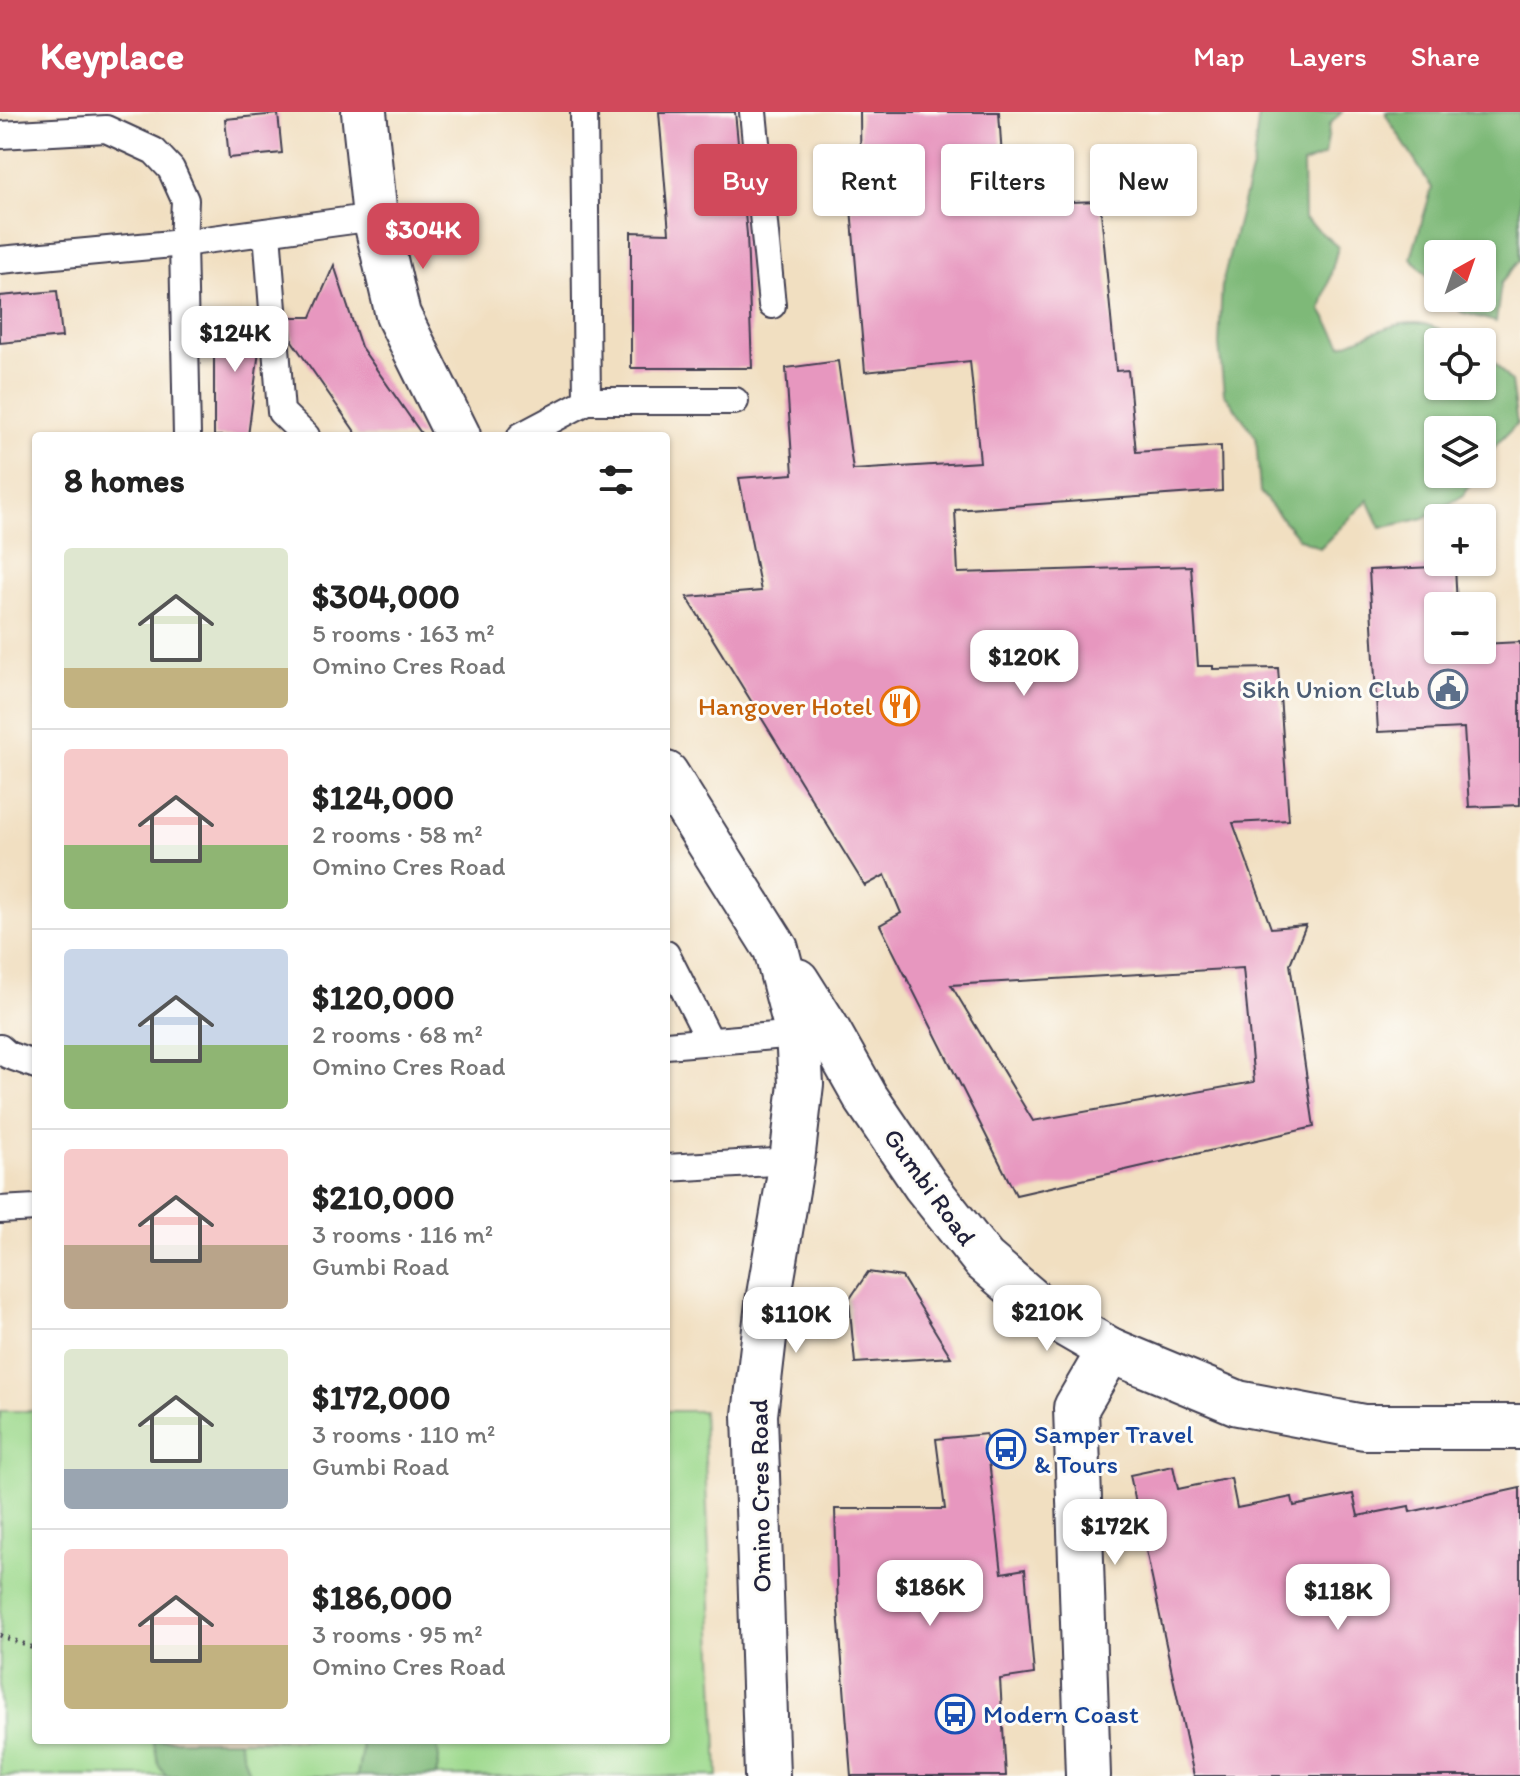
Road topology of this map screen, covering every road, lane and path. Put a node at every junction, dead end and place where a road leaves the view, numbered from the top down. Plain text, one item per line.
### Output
1 (364, 112) edge
2 (584, 112) edge
3 (753, 112) edge
4 (0, 135) edge
5 (375, 217) junction
6 (267, 232) junction
7 (183, 243) junction
8 (0, 260) edge
9 (772, 305) dead end
10 (587, 401) junction
11 (735, 401) dead end
12 (281, 424) edge
13 (187, 432) edge
14 (456, 432) edge
15 (529, 432) edge
16 (670, 780) edge
17 (776, 949) junction
18 (670, 962) edge
19 (798, 1034) junction
20 (710, 1041) junction
21 (670, 1045) edge
22 (0, 1048) edge
23 (32, 1064) edge
24 (792, 1161) junction
25 (670, 1168) edge
26 (32, 1208) edge
27 (0, 1210) edge
28 (1110, 1350) junction
29 (1520, 1427) edge
30 (0, 1635) edge
31 (32, 1647) edge
32 (767, 1776) edge
33 (1088, 1776) edge

1 - 5 street
2 - 10 lane
3 - 9 lane
4 - 7 lane
5 - 6 lane
5 - 14 street
6 - 7 lane
6 - 12 lane
7 - 8 lane
7 - 13 lane
10 - 11 lane
10 - 15 lane
16 - 17 street, Omino Cres Road
17 - 19 street, Omino Cres Road
17 - 28 street, Gumbi Road
18 - 20 lane
19 - 20 lane
19 - 24 street, Omino Cres Road
20 - 21 lane
22 - 23 lane
24 - 25 lane
24 - 32 street, Omino Cres Road
26 - 27 lane
28 - 29 street, Gumbi Road
28 - 33 street
30 - 31 path

